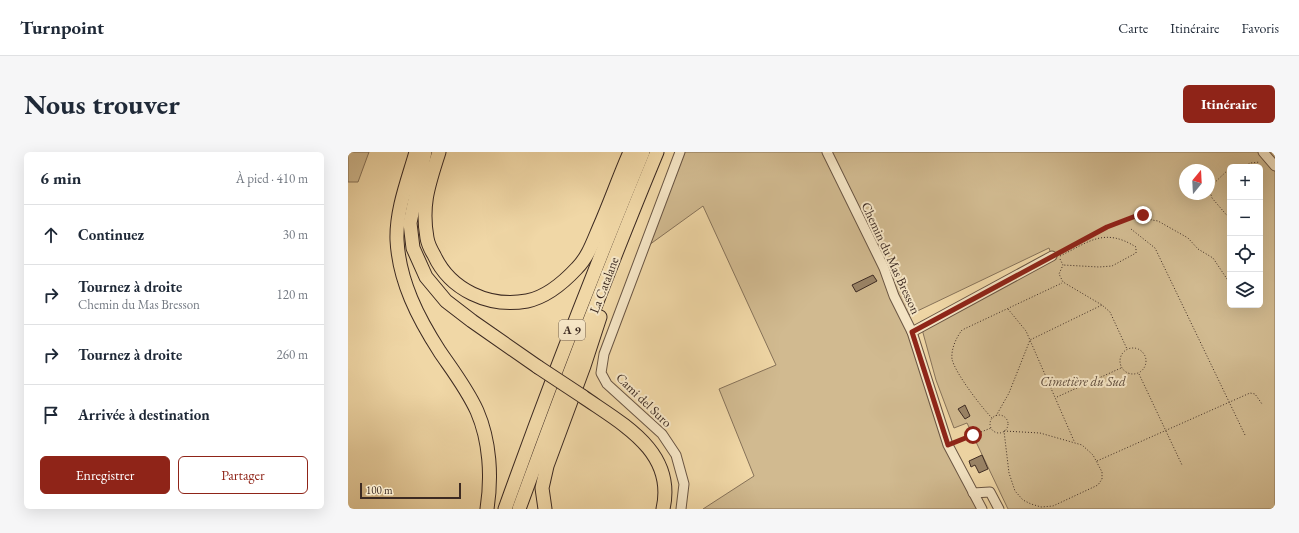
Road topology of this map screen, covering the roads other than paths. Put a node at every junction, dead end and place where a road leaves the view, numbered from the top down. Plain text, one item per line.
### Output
1 (416, 152) edge
2 (425, 152) edge
3 (430, 152) edge
4 (439, 152) edge
5 (630, 152) edge
6 (643, 152) edge
7 (657, 152) edge
8 (680, 152) edge
9 (827, 152) edge
10 (1265, 154) edge
11 (1275, 166) edge
12 (419, 182) junction
13 (619, 244) junction
14 (1052, 256) road end
15 (912, 332) junction
16 (973, 493) junction
17 (487, 509) edge
18 (505, 509) edge
19 (519, 509) edge
20 (545, 509) edge
21 (662, 509) edge
22 (681, 509) edge
23 (982, 509) edge
24 (999, 509) edge

1 - 17 highway
2 - 12 highway
3 - 12 highway
4 - 5 highway
6 - 18 highway, La Catalane / A 9
7 - 13 highway, La Catalane / A 9
8 - 22 street, Cami del Suro
9 - 15 street, Chemin du Mas Bresson
10 - 11 street
12 - 21 highway, bridge
13 - 19 highway, La Catalane / A 9
13 - 20 highway
14 - 15 street
15 - 16 street, Chemin du Mas Bresson
16 - 23 street, Chemin du Mas Bresson
16 - 24 street

